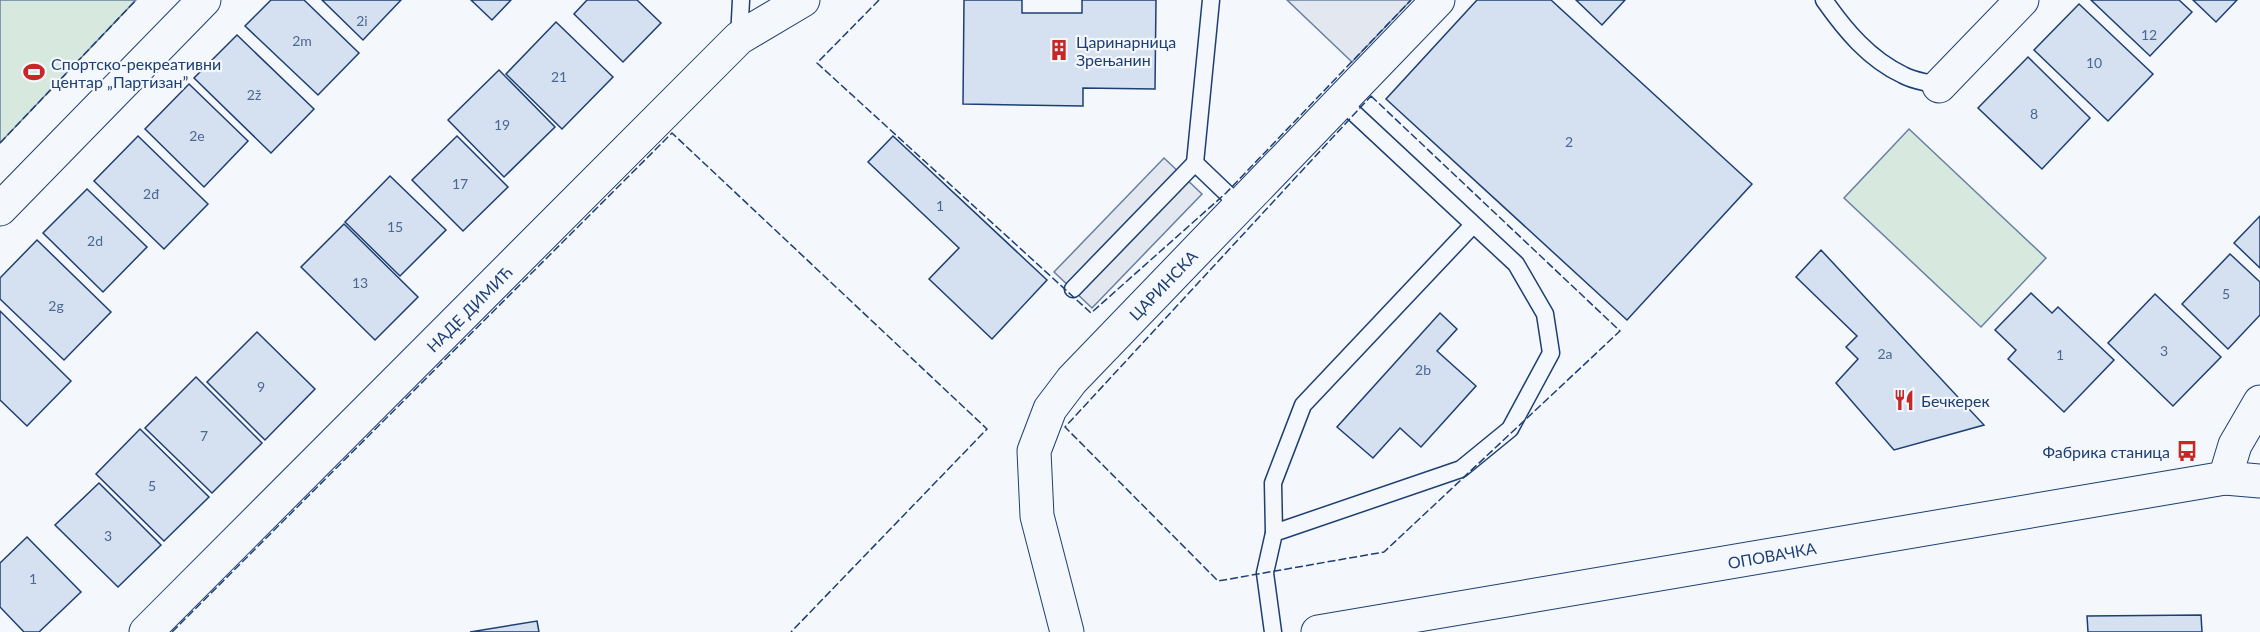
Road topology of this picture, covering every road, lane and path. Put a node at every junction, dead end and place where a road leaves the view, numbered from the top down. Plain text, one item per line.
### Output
1 (204, 0) edge
2 (741, 0) edge
3 (803, 0) edge
4 (1211, 0) edge
5 (1438, 0) edge
6 (1824, 0) edge
7 (2022, 0) edge
8 (740, 38) junction
9 (1939, 86) joint
10 (1341, 101) junction
11 (1195, 163) junction
12 (1240, 206) junction
13 (0, 209) edge
14 (1473, 225) junction
15 (1073, 289) dead end
16 (2260, 402) edge
17 (2225, 477) junction
18 (2260, 481) edge
19 (1274, 533) junction
20 (146, 632) edge
21 (1067, 632) edge
22 (1273, 632) edge
23 (1318, 632) edge

1 - 13 street
2 - 8 lane
3 - 8 street, НАДЕ ДИМИЋ
4 - 11 lane
5 - 10 street, ЦАРИНСКА
6 - 9 lane
7 - 9 street
8 - 20 street, НАДЕ ДИМИЋ
10 - 12 street, ЦАРИНСКА
10 - 14 lane
11 - 12 lane
11 - 15 lane
12 - 21 street, ЦАРИНСКА
14 - 19 lane
14 - 19 lane
16 - 17 street
17 - 18 street, ОПОВАЧКА
17 - 23 street, ОПОВАЧКА
19 - 22 lane

